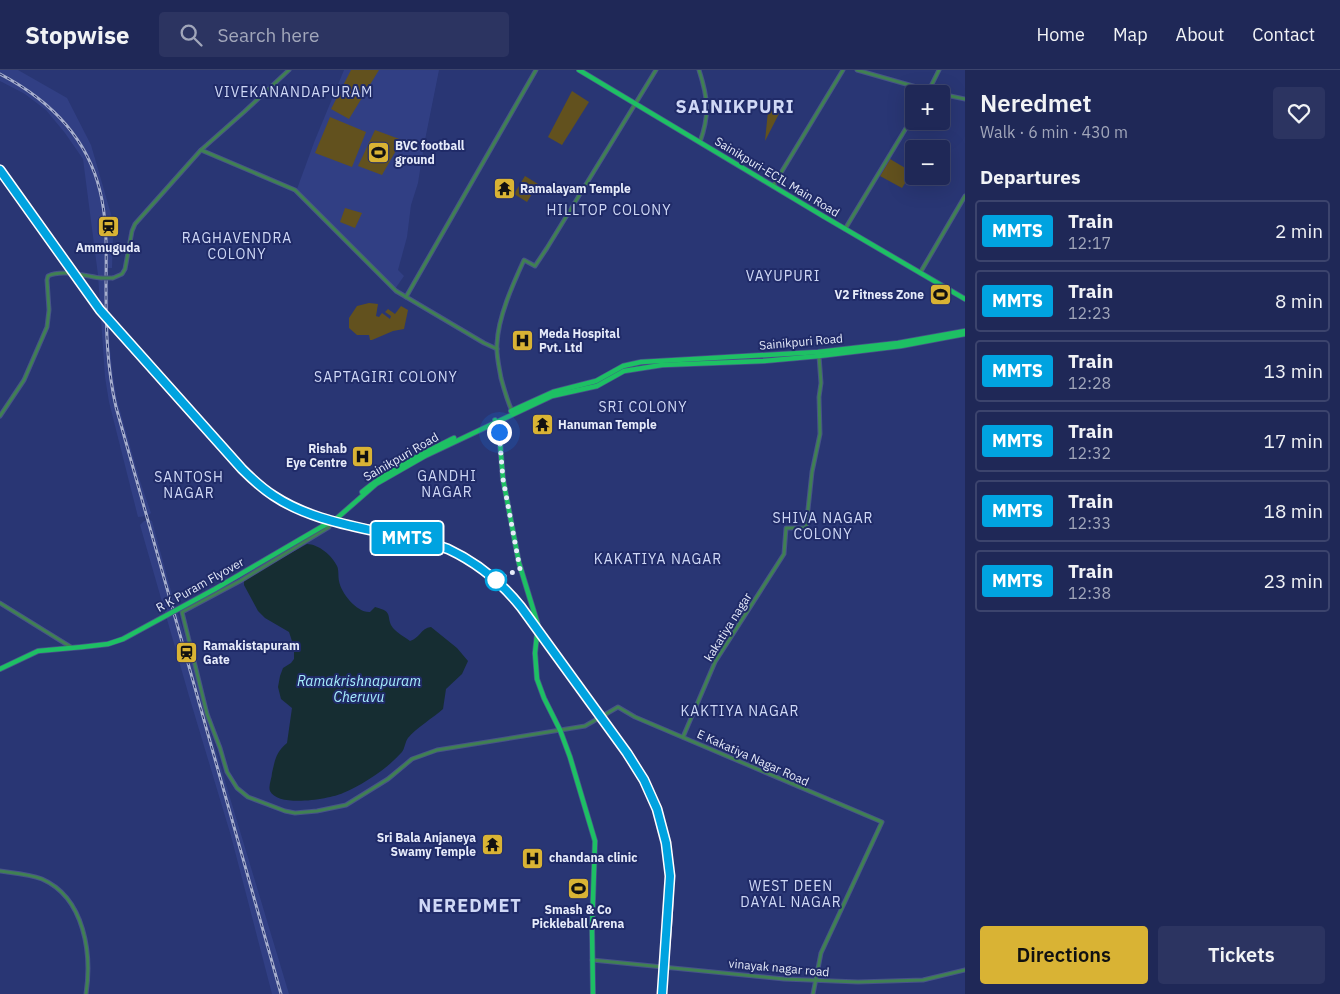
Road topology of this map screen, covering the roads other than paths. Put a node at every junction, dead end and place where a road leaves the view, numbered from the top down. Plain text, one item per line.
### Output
1 (289, 70) edge
2 (536, 70) edge
3 (579, 70) edge
4 (656, 70) edge
5 (699, 70) edge
6 (843, 70) edge
7 (856, 70) edge
8 (939, 70) edge
9 (905, 85) edge
10 (932, 85) edge
11 (950, 96) edge
12 (965, 99) edge
13 (635, 104) junction
14 (905, 130) edge
15 (700, 142) junction
16 (201, 150) junction
17 (773, 186) junction
18 (965, 196) edge
19 (845, 229) junction
20 (920, 273) junction
21 (406, 297) junction
22 (965, 299) edge
23 (965, 333) edge
24 (497, 349) junction
25 (818, 356) junction
26 (781, 357) junction
27 (611, 375) junction
28 (512, 411) junction
29 (0, 416) edge
30 (493, 421) junction
31 (326, 525) junction
32 (0, 603) edge
33 (77, 647) junction
34 (0, 669) edge
35 (560, 730) junction
36 (683, 736) junction
37 (0, 871) edge
38 (592, 960) junction
39 (965, 970) edge
40 (816, 981) junction
41 (86, 994) edge
42 (593, 994) edge
43 (813, 994) edge

1 - 16 street
2 - 21 street
3 - 13 main road, Sainikpuri-ECIL Main Road
4 - 13 street
5 - 15 street
6 - 17 street
7 - 9 street
8 - 10 street
11 - 12 street
13 - 15 main road, Sainikpuri-ECIL Main Road
13 - 24 street
14 - 19 street
15 - 17 main road, Sainikpuri-ECIL Main Road
16 - 21 street
16 - 29 street, bridge
17 - 19 main road, Sainikpuri-ECIL Main Road
18 - 20 street
19 - 20 main road, Sainikpuri-ECIL Main Road
20 - 22 main road, Sainikpuri-ECIL Main Road
21 - 24 street
23 - 25 main road, Sainikpuri Road
23 - 26 main road, Sainikpuri Road
24 - 28 street
25 - 26 main road, Sainikpuri Road
25 - 36 street, kakatiya nagar
26 - 27 main road, Sainikpuri Road
27 - 28 main road, Sainikpuri Road
27 - 30 main road, Sainikpuri Road
28 - 30 main road, Sainikpuri Road
30 - 31 main road, Sainikpuri Road
30 - 35 main road
31 - 33 main road, R K Puram Flyover, bridge
31 - 35 street
32 - 33 street
33 - 34 main road, R K Puram Flyover
35 - 36 street, E Kakatiya Nagar Road
35 - 38 main road
36 - 40 street, E Kakatiya Nagar Road
37 - 41 street
38 - 40 street, vinayak nagar road
38 - 42 main road
39 - 40 street, vinayak nagar road
40 - 43 street

